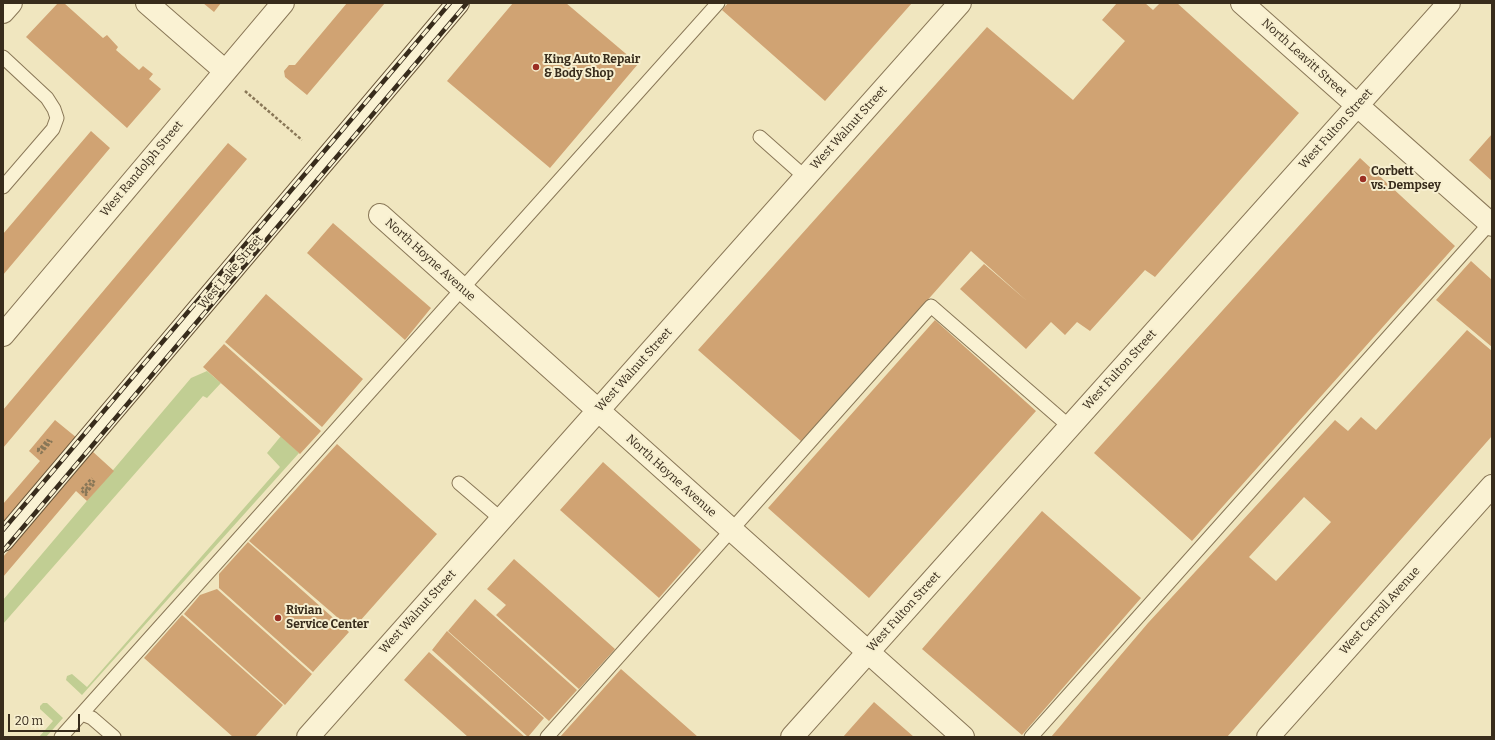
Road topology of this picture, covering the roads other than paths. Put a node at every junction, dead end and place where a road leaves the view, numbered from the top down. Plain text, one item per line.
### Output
1 (11, 3) edge
2 (147, 3) edge
3 (283, 3) edge
4 (458, 3) edge
5 (718, 3) edge
6 (960, 3) edge
7 (1242, 3) edge
8 (1449, 3) edge
9 (3, 12) edge
10 (3, 57) edge
11 (225, 71) junction
12 (1357, 105) junction
13 (760, 137) dead end
14 (805, 177) junction
15 (3, 187) edge
16 (380, 215) dead end
17 (1491, 224) edge
18 (463, 289) junction
19 (3, 335) edge
20 (598, 410) junction
21 (1070, 427) junction
22 (459, 483) dead end
23 (1492, 486) edge
24 (501, 520) junction
25 (731, 529) junction
26 (3, 540) edge
27 (868, 652) junction
28 (82, 714) junction
29 (61, 737) edge
30 (114, 737) edge
31 (308, 737) edge
32 (547, 737) edge
33 (792, 737) edge
34 (963, 737) edge
35 (1031, 737) edge
36 (1268, 737) edge

1 - 9 street
2 - 11 street
3 - 11 street, West Randolph Street
4 - 26 street, West Lake Street
5 - 18 lane
6 - 14 street, West Walnut Street
7 - 12 street, North Leavitt Street
8 - 12 street, West Fulton Street
10 - 15 lane
11 - 19 street, West Randolph Street
12 - 17 street, North Leavitt Street
12 - 21 street, West Fulton Street
13 - 14 lane
14 - 20 street, West Walnut Street
16 - 18 street, North Hoyne Avenue
17 - 35 lane
18 - 20 street, North Hoyne Avenue
18 - 28 lane
20 - 24 street, West Walnut Street
20 - 25 street, North Hoyne Avenue
21 - 25 lane
21 - 27 street, West Fulton Street
22 - 24 lane
23 - 36 street, West Carroll Avenue
24 - 31 street, West Walnut Street
25 - 27 street, North Hoyne Avenue
25 - 32 lane
27 - 33 street, West Fulton Street
27 - 34 street, North Hoyne Avenue
28 - 29 lane
28 - 30 lane

